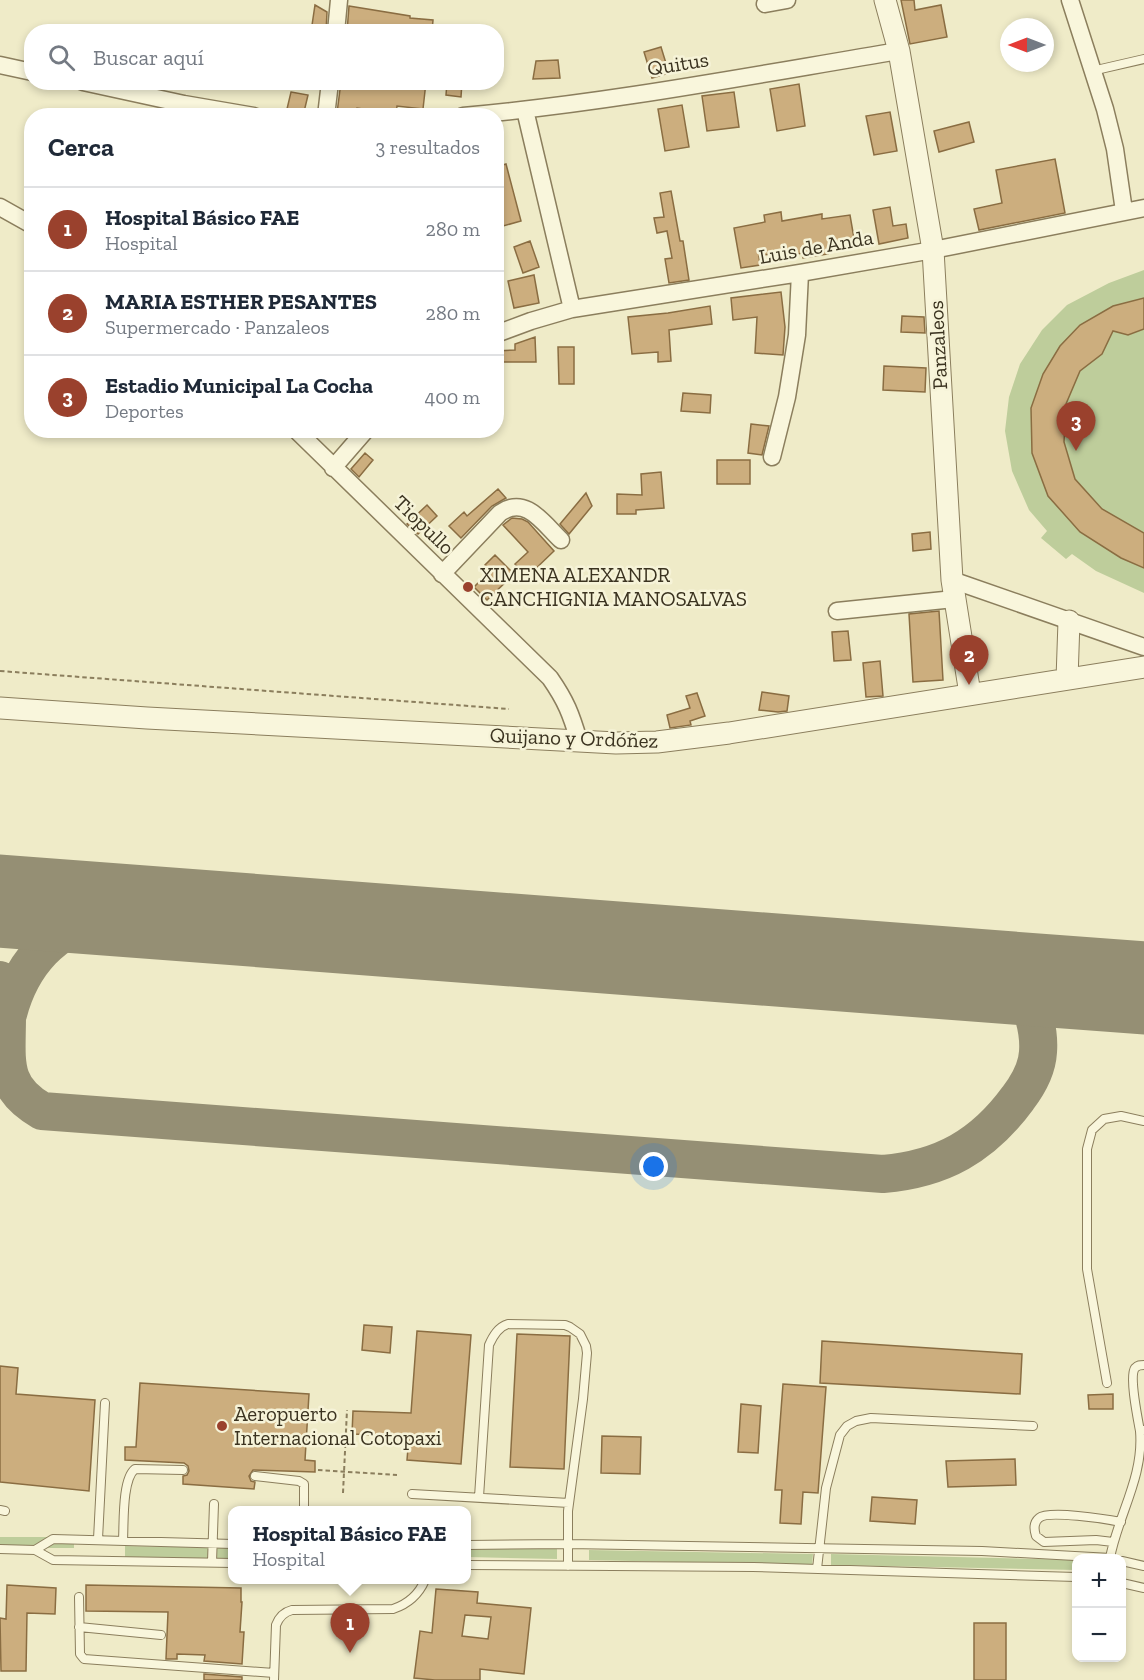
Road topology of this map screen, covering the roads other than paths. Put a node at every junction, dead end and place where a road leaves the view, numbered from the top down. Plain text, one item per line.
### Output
1 (339, 0) edge
2 (787, 0) edge
3 (885, 0) edge
4 (1070, 0) edge
5 (765, 4) dead end
6 (337, 24) edge
7 (899, 51) junction
8 (1144, 59) edge
9 (0, 65) edge
10 (24, 70) edge
11 (1092, 71) junction
12 (120, 90) edge
13 (329, 90) edge
14 (207, 108) edge
15 (327, 108) edge
16 (525, 110) junction
17 (504, 112) edge
18 (0, 207) edge
19 (1144, 208) edge
20 (1124, 212) junction
21 (24, 220) edge
22 (933, 250) junction
23 (800, 273) junction
24 (572, 309) junction
25 (504, 331) edge
26 (304, 438) edge
27 (359, 438) edge
28 (772, 457) dead end
29 (333, 468) junction
30 (561, 540) dead end
31 (441, 574) junction
32 (953, 590) junction
33 (837, 611) dead end
34 (1070, 621) junction
35 (1144, 647) edge
36 (1144, 667) edge
37 (1067, 679) junction
38 (970, 694) junction
39 (0, 708) edge
40 (579, 741) junction
41 (1144, 1121) edge
42 (1144, 1365) edge
43 (1107, 1383) dead end
44 (105, 1403) dead end
45 (1032, 1426) dead end
46 (1142, 1431) edge
47 (183, 1470) dead end
48 (255, 1476) dead end
49 (412, 1494) dead end
50 (479, 1497) junction
51 (214, 1503) dead end
52 (569, 1503) junction
53 (304, 1506) edge
54 (1120, 1522) junction
55 (98, 1539) junction
56 (123, 1540) junction
57 (1113, 1542) junction
58 (214, 1543) junction
59 (228, 1544) edge
60 (568, 1544) junction
61 (471, 1545) edge
62 (818, 1548) junction
63 (1, 1550) edge
64 (35, 1550) junction
65 (1112, 1554) edge
66 (1072, 1556) edge
67 (212, 1562) junction
68 (1126, 1562) edge
69 (228, 1563) edge
70 (471, 1565) edge
71 (568, 1566) junction
72 (1144, 1566) edge
73 (817, 1569) junction
74 (1072, 1577) edge
75 (422, 1584) edge
76 (1126, 1584) edge
77 (1144, 1588) edge
78 (79, 1597) dead end
79 (79, 1627) junction
80 (161, 1635) dead end
81 (274, 1676) edge

1 - 6 street
2 - 5 street
3 - 7 street, Panzaleos
4 - 11 street
7 - 16 street, Quitus
7 - 22 street, Panzaleos
8 - 11 lane
9 - 10 street
11 - 20 street
12 - 14 street
13 - 15 street
16 - 17 street, Quitus
16 - 24 street
18 - 21 street
19 - 20 street, Luis de Anda
20 - 22 street, Luis de Anda
22 - 23 street, Luis de Anda
22 - 32 street, Panzaleos
23 - 24 street, Luis de Anda
23 - 28 street
24 - 25 street, Luis de Anda
26 - 29 street, Tiopullo
27 - 29 street
29 - 31 street, Tiopullo
30 - 31 street
31 - 40 street, Tiopullo
32 - 33 street
32 - 34 street
32 - 38 street, Panzaleos
34 - 35 street
34 - 37 street
36 - 37 street, Quijano y Ordóñez
37 - 38 street, Quijano y Ordóñez
38 - 40 street, Quijano y Ordóñez
39 - 40 street, Quijano y Ordóñez
41 - 43 lane
42 - 46 lane
44 - 55 lane
45 - 62 lane
46 - 54 lane
47 - 56 lane
48 - 53 lane
49 - 50 lane
50 - 52 lane
50 - 52 lane
51 - 58 lane
52 - 60 lane
54 - 57 lane
54 - 57 lane
55 - 56 lane
55 - 64 lane
56 - 58 lane
57 - 65 lane
58 - 59 lane
58 - 67 lane
60 - 61 lane
60 - 62 lane
60 - 71 lane
62 - 66 lane
62 - 73 lane
63 - 64 lane
64 - 67 lane
67 - 69 lane
68 - 72 lane
70 - 71 lane
71 - 73 lane
73 - 74 lane
75 - 81 lane
76 - 77 lane
78 - 79 lane
79 - 80 lane
79 - 81 lane

